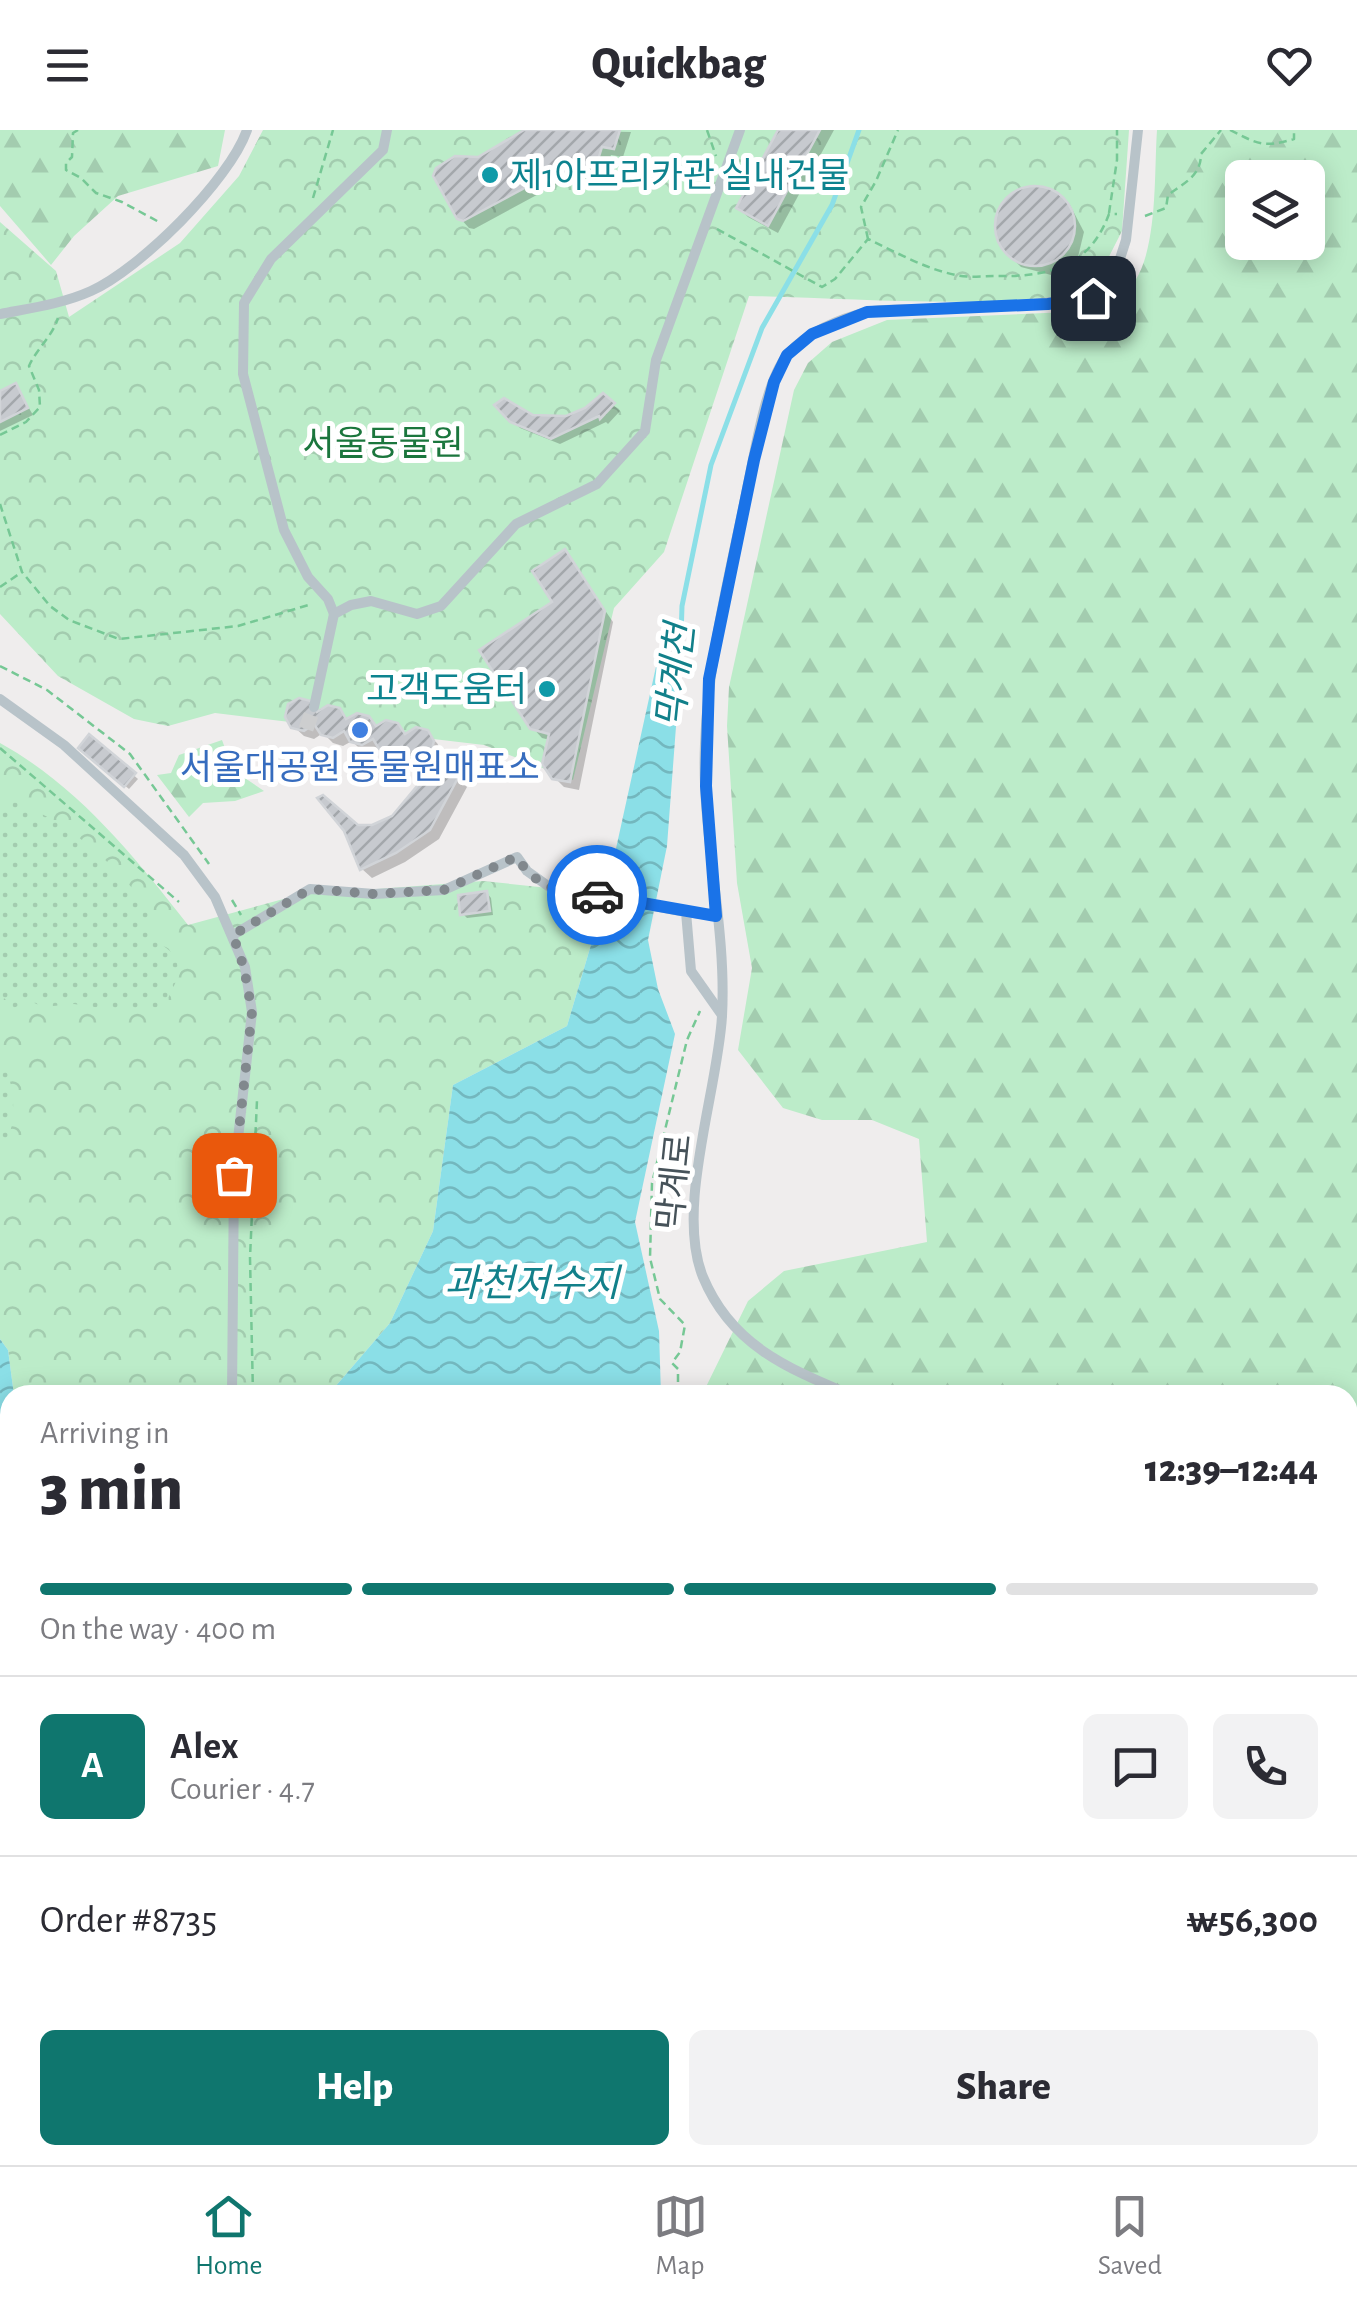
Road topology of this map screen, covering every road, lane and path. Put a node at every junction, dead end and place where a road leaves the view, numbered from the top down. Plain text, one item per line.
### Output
1 (78, 130) edge
2 (247, 130) edge
3 (333, 130) edge
4 (387, 130) edge
5 (740, 130) edge
6 (898, 130) edge
7 (1116, 130) edge
8 (1138, 130) edge
9 (1221, 130) edge
10 (1230, 130) edge
11 (1294, 130) edge
12 (1109, 214) junction
13 (1127, 215) junction
14 (162, 224) dead end
15 (707, 224) junction
16 (304, 228) junction
17 (868, 239) junction
18 (59, 303) junction
19 (0, 314) edge
20 (0, 435) edge
21 (0, 504) edge
22 (22, 572) junction
23 (0, 588) edge
24 (328, 599) junction
25 (334, 614) junction
26 (0, 666) edge
27 (0, 700) edge
28 (314, 707) tunnel mouth
29 (0, 748) edge
30 (214, 871) dead end
31 (229, 894) dead end
32 (180, 902) dead end
33 (680, 911) junction
34 (716, 916) junction
35 (248, 926) junction
36 (233, 935) junction
37 (704, 990) junction
38 (722, 1016) junction
39 (258, 1098) dead end
40 (232, 1385) edge
41 (253, 1385) edge
42 (678, 1385) edge
43 (828, 1385) edge

1 - 14 path
2 - 18 lane
3 - 16 path
4 - 16 lane
5 - 15 lane
6 - 17 path
7 - 12 path
8 - 13 lane, 막계로
9 - 13 path
10 - 11 path
12 - 13 path
12 - 17 path
13 - 34 lane, 막계로
15 - 17 path
15 - 25 lane
16 - 24 lane
18 - 19 lane
18 - 20 path
21 - 22 path
22 - 23 path
22 - 24 path
24 - 25 lane
25 - 28 lane
26 - 30 path
27 - 36 lane
29 - 32 path
31 - 35 path
33 - 34 lane
33 - 35 lane
33 - 37 lane
34 - 38 lane, 막계로
35 - 36 lane
36 - 40 lane
37 - 38 lane
37 - 42 path
38 - 43 lane, 막계로
39 - 41 path

